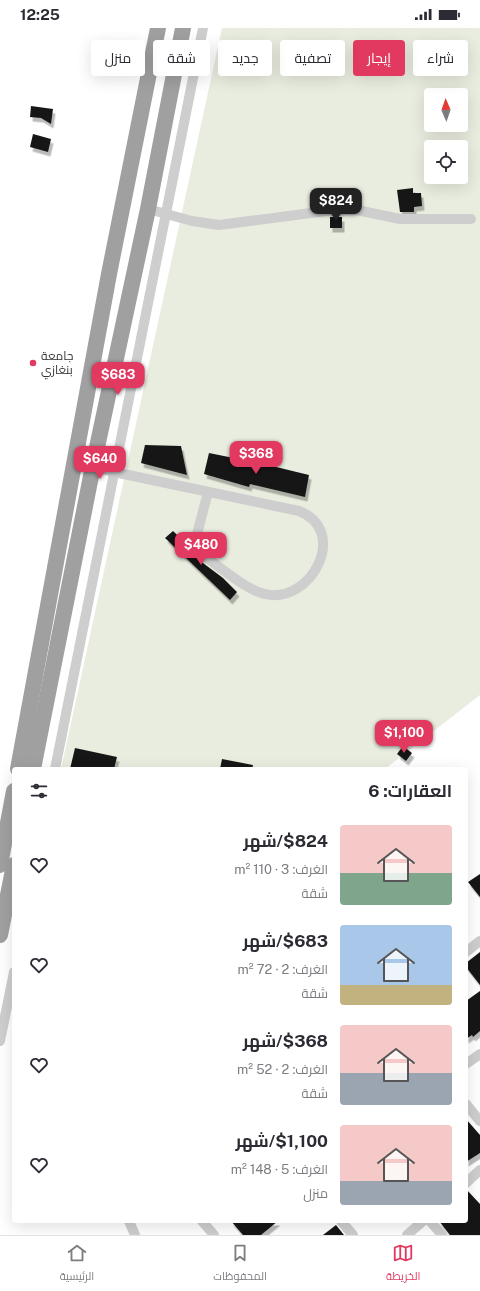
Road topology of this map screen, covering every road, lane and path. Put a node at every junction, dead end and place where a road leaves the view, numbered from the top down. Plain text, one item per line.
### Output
1 (158, 28) edge
2 (183, 28) edge
3 (203, 28) edge
4 (148, 208) junction
5 (166, 214) junction
6 (471, 219) dead end
7 (93, 466) junction
8 (114, 472) junction
9 (208, 492) junction
10 (18, 767) edge
11 (33, 767) edge
12 (55, 767) edge
13 (12, 802) edge
14 (0, 865) edge
15 (12, 875) edge
16 (0, 935) edge
17 (480, 941) edge
18 (468, 950) edge
19 (12, 982) edge
20 (0, 1041) edge
21 (480, 1054) edge
22 (468, 1063) edge
23 (468, 1106) edge
24 (480, 1121) edge
25 (480, 1170) edge
26 (468, 1181) edge
27 (130, 1223) edge
28 (204, 1223) edge
29 (343, 1223) edge
30 (421, 1223) edge
31 (432, 1223) edge
32 (135, 1235) edge
33 (214, 1235) edge
34 (353, 1235) edge
35 (407, 1235) edge
36 (442, 1235) edge

1 - 10 highway
2 - 4 highway
3 - 5 street
4 - 5 street
4 - 7 highway
5 - 6 street
5 - 8 street
7 - 8 street
7 - 11 highway
8 - 9 street
8 - 12 street
9 - 9 street
13 - 14 highway
15 - 16 highway
17 - 18 street
19 - 20 street
21 - 22 street
23 - 24 street
25 - 26 street
27 - 32 street
28 - 33 street
29 - 34 street
30 - 35 street
31 - 36 street

